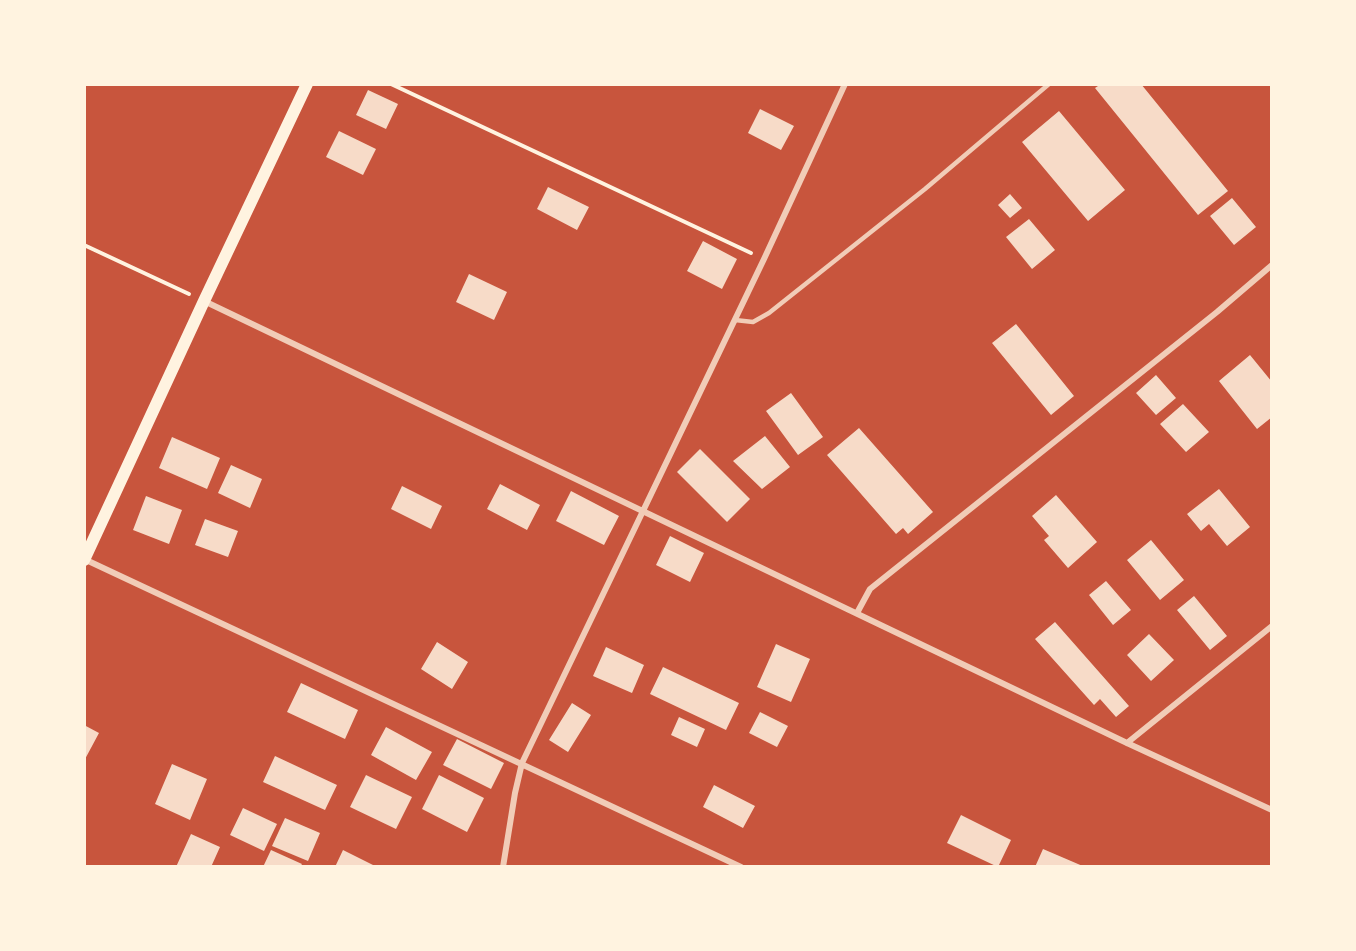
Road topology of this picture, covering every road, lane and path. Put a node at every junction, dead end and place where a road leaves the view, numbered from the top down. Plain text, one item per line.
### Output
1 (307, 84) edge
2 (391, 84) edge
3 (845, 84) edge
4 (1046, 85) edge
5 (84, 244) edge
6 (764, 260) junction
7 (1272, 265) edge
8 (204, 301) junction
9 (735, 321) junction
10 (644, 512) junction
11 (84, 559) edge
12 (857, 613) junction
13 (1272, 626) edge
14 (1127, 743) junction
15 (522, 763) junction
16 (1272, 810) edge
17 (503, 867) edge
18 (741, 867) edge

1 - 8 main road
2 - 6 path
3 - 6 street
4 - 9 lane
5 - 8 path
6 - 9 street
7 - 12 street
8 - 10 street
8 - 11 main road
9 - 10 street
10 - 12 street
10 - 15 street
11 - 15 street
12 - 14 street
13 - 14 street
14 - 16 street
15 - 17 street
15 - 18 street

